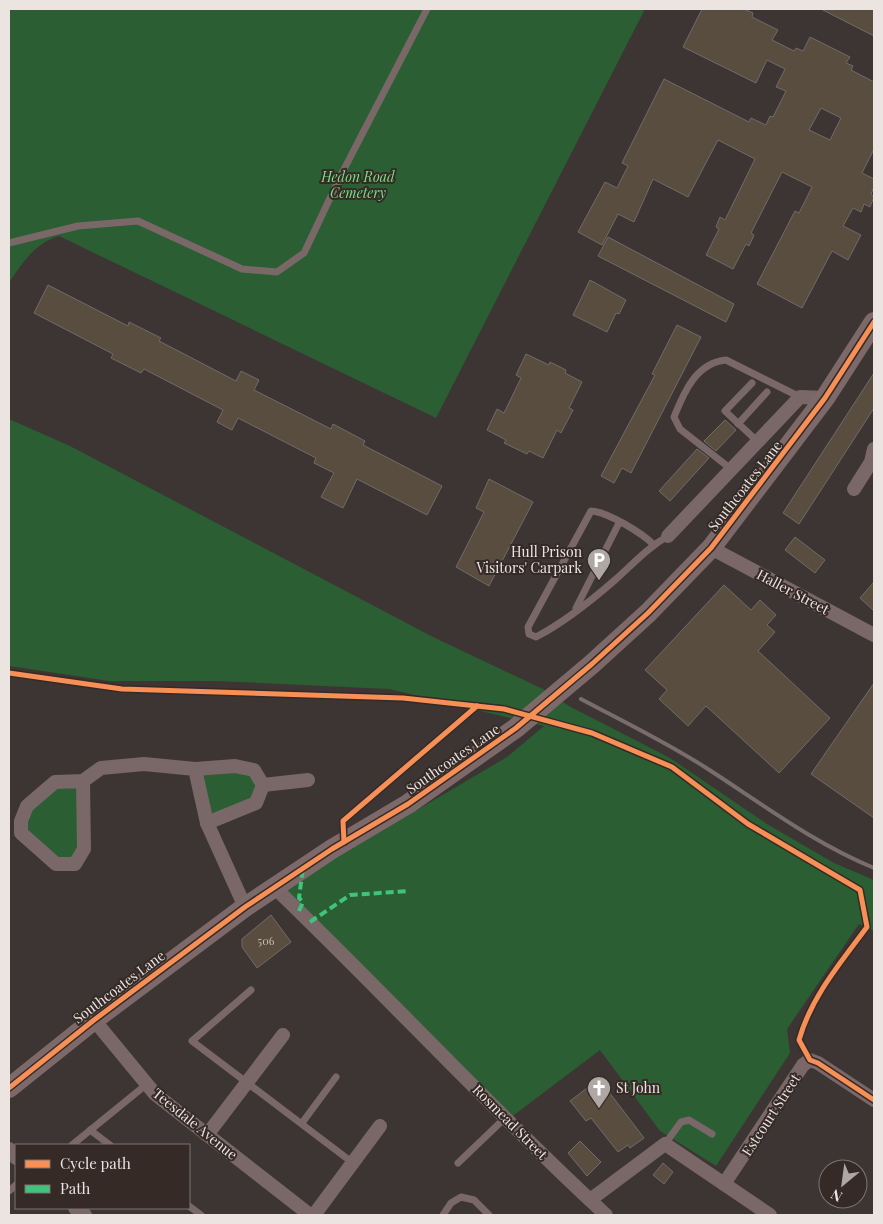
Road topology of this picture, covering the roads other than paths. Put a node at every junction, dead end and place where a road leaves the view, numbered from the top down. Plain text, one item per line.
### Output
1 (427, 9) edge
2 (9, 244) edge
3 (874, 322) edge
4 (752, 383) dead end
5 (767, 392) dead end
6 (800, 398) junction
7 (825, 398) junction
8 (738, 424) junction
9 (757, 441) junction
10 (874, 449) edge
11 (731, 469) junction
12 (854, 489) dead end
13 (620, 522) junction
14 (668, 536) joint
15 (654, 545) junction
16 (711, 548) junction
17 (574, 611) junction
18 (874, 635) edge
19 (195, 769) junction
20 (83, 780) junction
21 (308, 780) dead end
22 (263, 786) junction
23 (207, 823) junction
24 (274, 887) junction
25 (245, 907) junction
26 (251, 990) dead end
27 (94, 1020) junction
28 (283, 1035) dead end
29 (336, 1077) dead end
30 (11, 1082) edge
31 (247, 1082) junction
32 (146, 1084) junction
33 (874, 1100) edge
34 (504, 1118) junction
35 (302, 1123) junction
36 (380, 1126) dead end
37 (90, 1130) junction
38 (712, 1134) dead end
39 (208, 1135) junction
40 (73, 1144) edge
41 (109, 1144) edge
42 (666, 1144) junction
43 (353, 1163) junction
44 (458, 1164) dead end
45 (724, 1184) junction
46 (590, 1200) junction
47 (190, 1207) edge
48 (201, 1215) edge
49 (310, 1215) edge
50 (314, 1215) edge
51 (442, 1215) edge
52 (489, 1215) edge
53 (606, 1215) edge
54 (770, 1215) edge

1 - 2 lane
3 - 7 street, Southcoates Lane
4 - 8 lane
5 - 8 lane
6 - 7 street
6 - 9 street
6 - 11 lane
7 - 16 street, Southcoates Lane
8 - 9 lane
9 - 11 street
10 - 12 street
11 - 14 street
13 - 15 lane
13 - 17 lane
13 - 17 lane
14 - 15 lane
15 - 17 lane
16 - 18 street, Haller Street
16 - 24 street, Southcoates Lane
19 - 20 street
19 - 22 street
19 - 23 street
20 - 20 street
21 - 22 street
22 - 23 street
23 - 25 street
24 - 25 street, Southcoates Lane
24 - 34 street, Rosmead Street
25 - 27 street, Southcoates Lane
26 - 31 lane
27 - 30 street, Southcoates Lane
27 - 32 street, Teesdale Avenue
28 - 31 street
29 - 35 lane
31 - 35 lane
31 - 39 street
32 - 37 lane
32 - 39 street, Teesdale Avenue
33 - 45 street, Estcourt Street
34 - 44 lane
34 - 46 street, Rosmead Street
35 - 43 lane
36 - 43 street
37 - 40 lane
37 - 41 lane
38 - 42 lane
39 - 49 street, Teesdale Avenue
42 - 45 street
42 - 46 street
43 - 50 street
45 - 54 street
46 - 53 street, Rosmead Street
47 - 48 lane
51 - 52 lane

